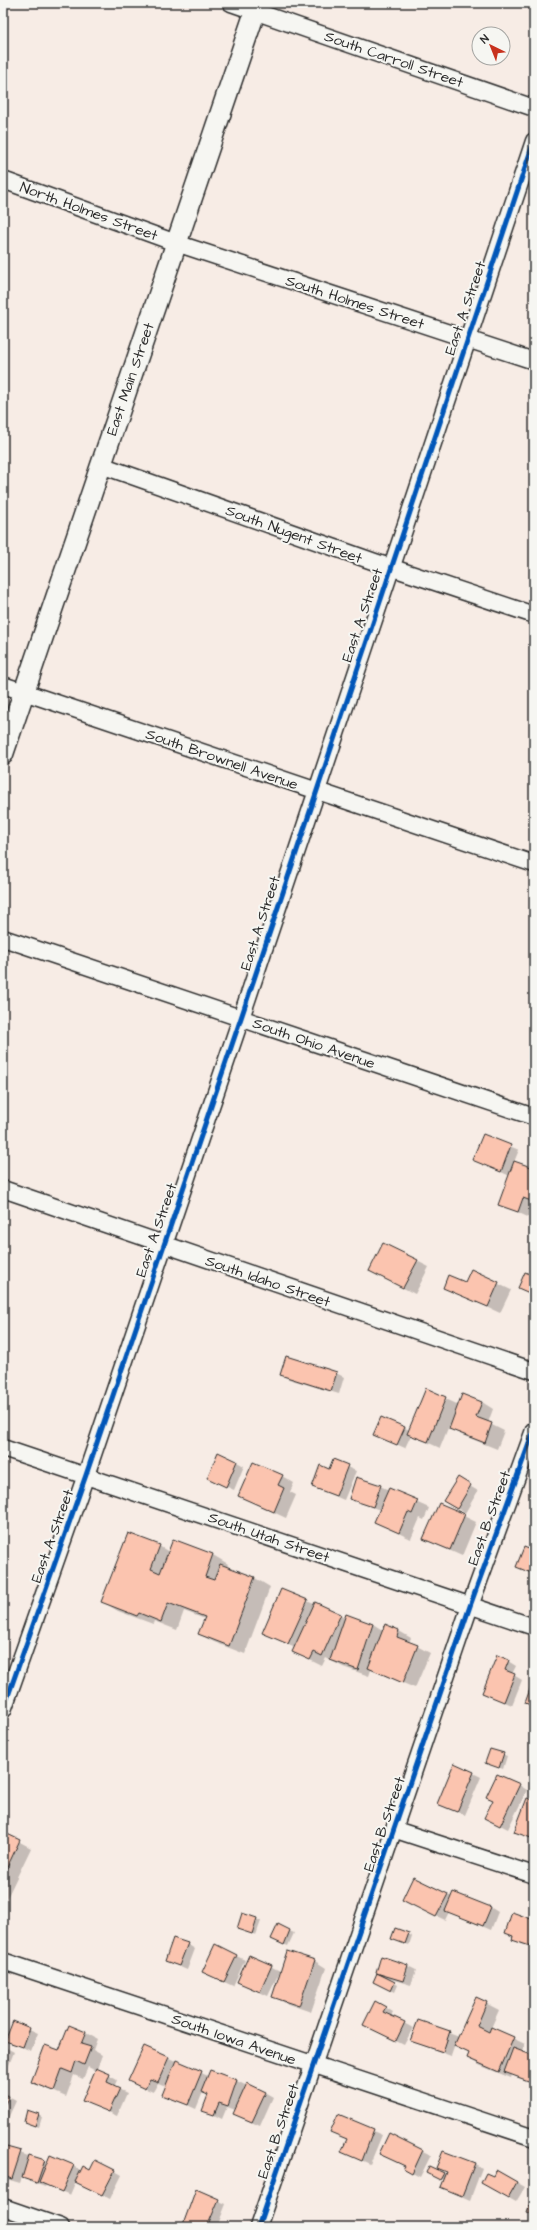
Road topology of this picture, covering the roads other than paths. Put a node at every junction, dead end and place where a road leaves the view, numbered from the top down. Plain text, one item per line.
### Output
1 (231, 3) edge
2 (256, 7) edge
3 (534, 108) edge
4 (534, 141) edge
5 (3, 180) edge
6 (176, 243) junction
7 (468, 339) junction
8 (534, 362) edge
9 (101, 465) junction
10 (390, 568) junction
11 (534, 615) edge
12 (3, 685) edge
13 (24, 691) junction
14 (3, 754) edge
15 (316, 790) junction
16 (534, 864) edge
17 (3, 938) edge
18 (241, 1018) junction
19 (534, 1117) edge
20 (3, 1189) edge
21 (164, 1245) junction
22 (534, 1371) edge
23 (534, 1430) edge
24 (3, 1448) edge
25 (86, 1475) junction
26 (470, 1606) junction
27 (534, 1627) edge
28 (3, 1710) edge
29 (396, 1830) junction
30 (534, 1876) edge
31 (3, 1961) edge
32 (312, 2065) junction
33 (534, 2138) edge
34 (3, 2207) edge
35 (61, 2227) edge
36 (258, 2227) edge

1 - 2 street, South Carroll Street
2 - 3 street, South Carroll Street
2 - 6 street, East Main Street
4 - 7 street, East A Street
5 - 6 street, North Holmes Street
6 - 7 street, South Holmes Street
6 - 9 street, East Main Street
7 - 8 street, South Holmes Street
7 - 10 street, East A Street
9 - 10 street, South Nugent Street
9 - 13 street, East Main Street
10 - 11 street, South Nugent Street
10 - 15 street, East A Street
12 - 13 street, South Brownell Avenue
13 - 14 street, East Main Street
13 - 15 street, South Brownell Avenue
15 - 16 street, South Brownell Avenue
15 - 18 street, East A Street
17 - 18 street, South Ohio Avenue
18 - 19 street, South Ohio Avenue
18 - 21 street, East A Street
20 - 21 street, South Idaho Street
21 - 22 street, South Idaho Street
21 - 25 street, East A Street
23 - 26 street, East B Street
24 - 25 street, South Utah Street
25 - 26 street, South Utah Street
25 - 28 street, East A Street
26 - 27 street, South Utah Street
26 - 29 street, East B Street
29 - 30 street
29 - 32 street, East B Street
31 - 32 street, South Iowa Avenue
32 - 33 street, South Iowa Avenue
32 - 36 street, East B Street
34 - 35 street

